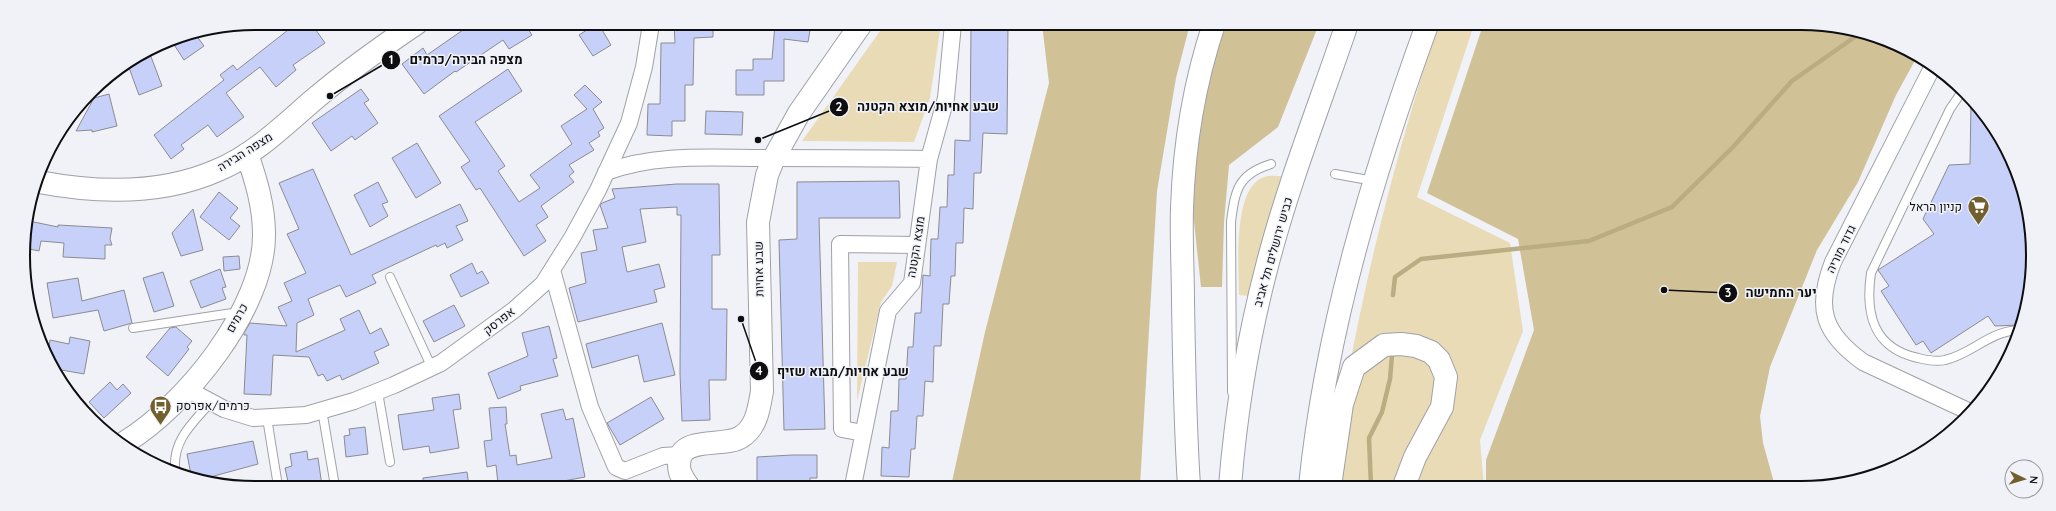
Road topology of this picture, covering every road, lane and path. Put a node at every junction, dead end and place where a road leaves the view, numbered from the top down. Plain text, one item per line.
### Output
1 (407, 30) edge
2 (650, 30) edge
3 (857, 30) edge
4 (952, 30) edge
5 (1212, 30) edge
6 (1345, 30) edge
7 (1424, 30) edge
8 (1930, 71) edge
9 (1959, 95) edge
10 (247, 154) junction
11 (774, 158) junction
12 (929, 159) junction
13 (1271, 164) dead end
14 (606, 172) junction
15 (1336, 174) dead end
16 (1375, 181) junction
17 (42, 183) edge
18 (917, 245) junction
19 (552, 270) junction
20 (390, 277) dead end
21 (243, 312) junction
22 (133, 328) dead end
23 (2013, 331) edge
24 (432, 368) junction
25 (187, 389) junction
26 (378, 392) junction
27 (211, 402) junction
28 (322, 410) junction
29 (1965, 410) edge
30 (267, 418) junction
31 (863, 433) junction
32 (127, 441) edge
33 (680, 455) junction
34 (390, 462) dead end
35 (175, 466) edge
36 (1231, 476) edge
37 (277, 481) edge
38 (334, 481) edge
39 (684, 481) edge
40 (854, 481) edge
41 (1189, 481) edge
42 (1311, 481) edge
43 (1331, 481) edge
44 (1406, 481) edge

1 - 10 main road, מצפה הבירה
2 - 14 street, אפרסק
3 - 11 main road, שבע אחיות
4 - 12 street, מוצא הקטנה
5 - 41 main road
6 - 36 main road, כביש ירושלים תל אביב
7 - 16 main road
8 - 29 street, גדוד מוריה
9 - 23 lane
10 - 17 main road, מצפה הבירה
10 - 21 main road, כרמים
11 - 12 street
11 - 14 street
11 - 33 main road, שבע אחיות
12 - 18 street, מוצא הקטנה
13 - 36 lane
14 - 19 street, אפרסק
15 - 16 lane
16 - 42 main road
18 - 31 street, מוצא הקטנה
18 - 31 street
19 - 24 street, אפרסק
19 - 33 street
20 - 24 lane
21 - 22 lane
21 - 25 main road, כרמים
24 - 26 street, אפרסק
25 - 27 street, אפרסק
25 - 32 main road, כרמים
26 - 28 street, אפרסק
26 - 34 lane
27 - 30 street, אפרסק
27 - 35 lane
28 - 30 street, אפרסק
28 - 38 lane
30 - 37 lane
31 - 40 street, מוצא הקטנה
33 - 39 main road
43 - 44 main road

